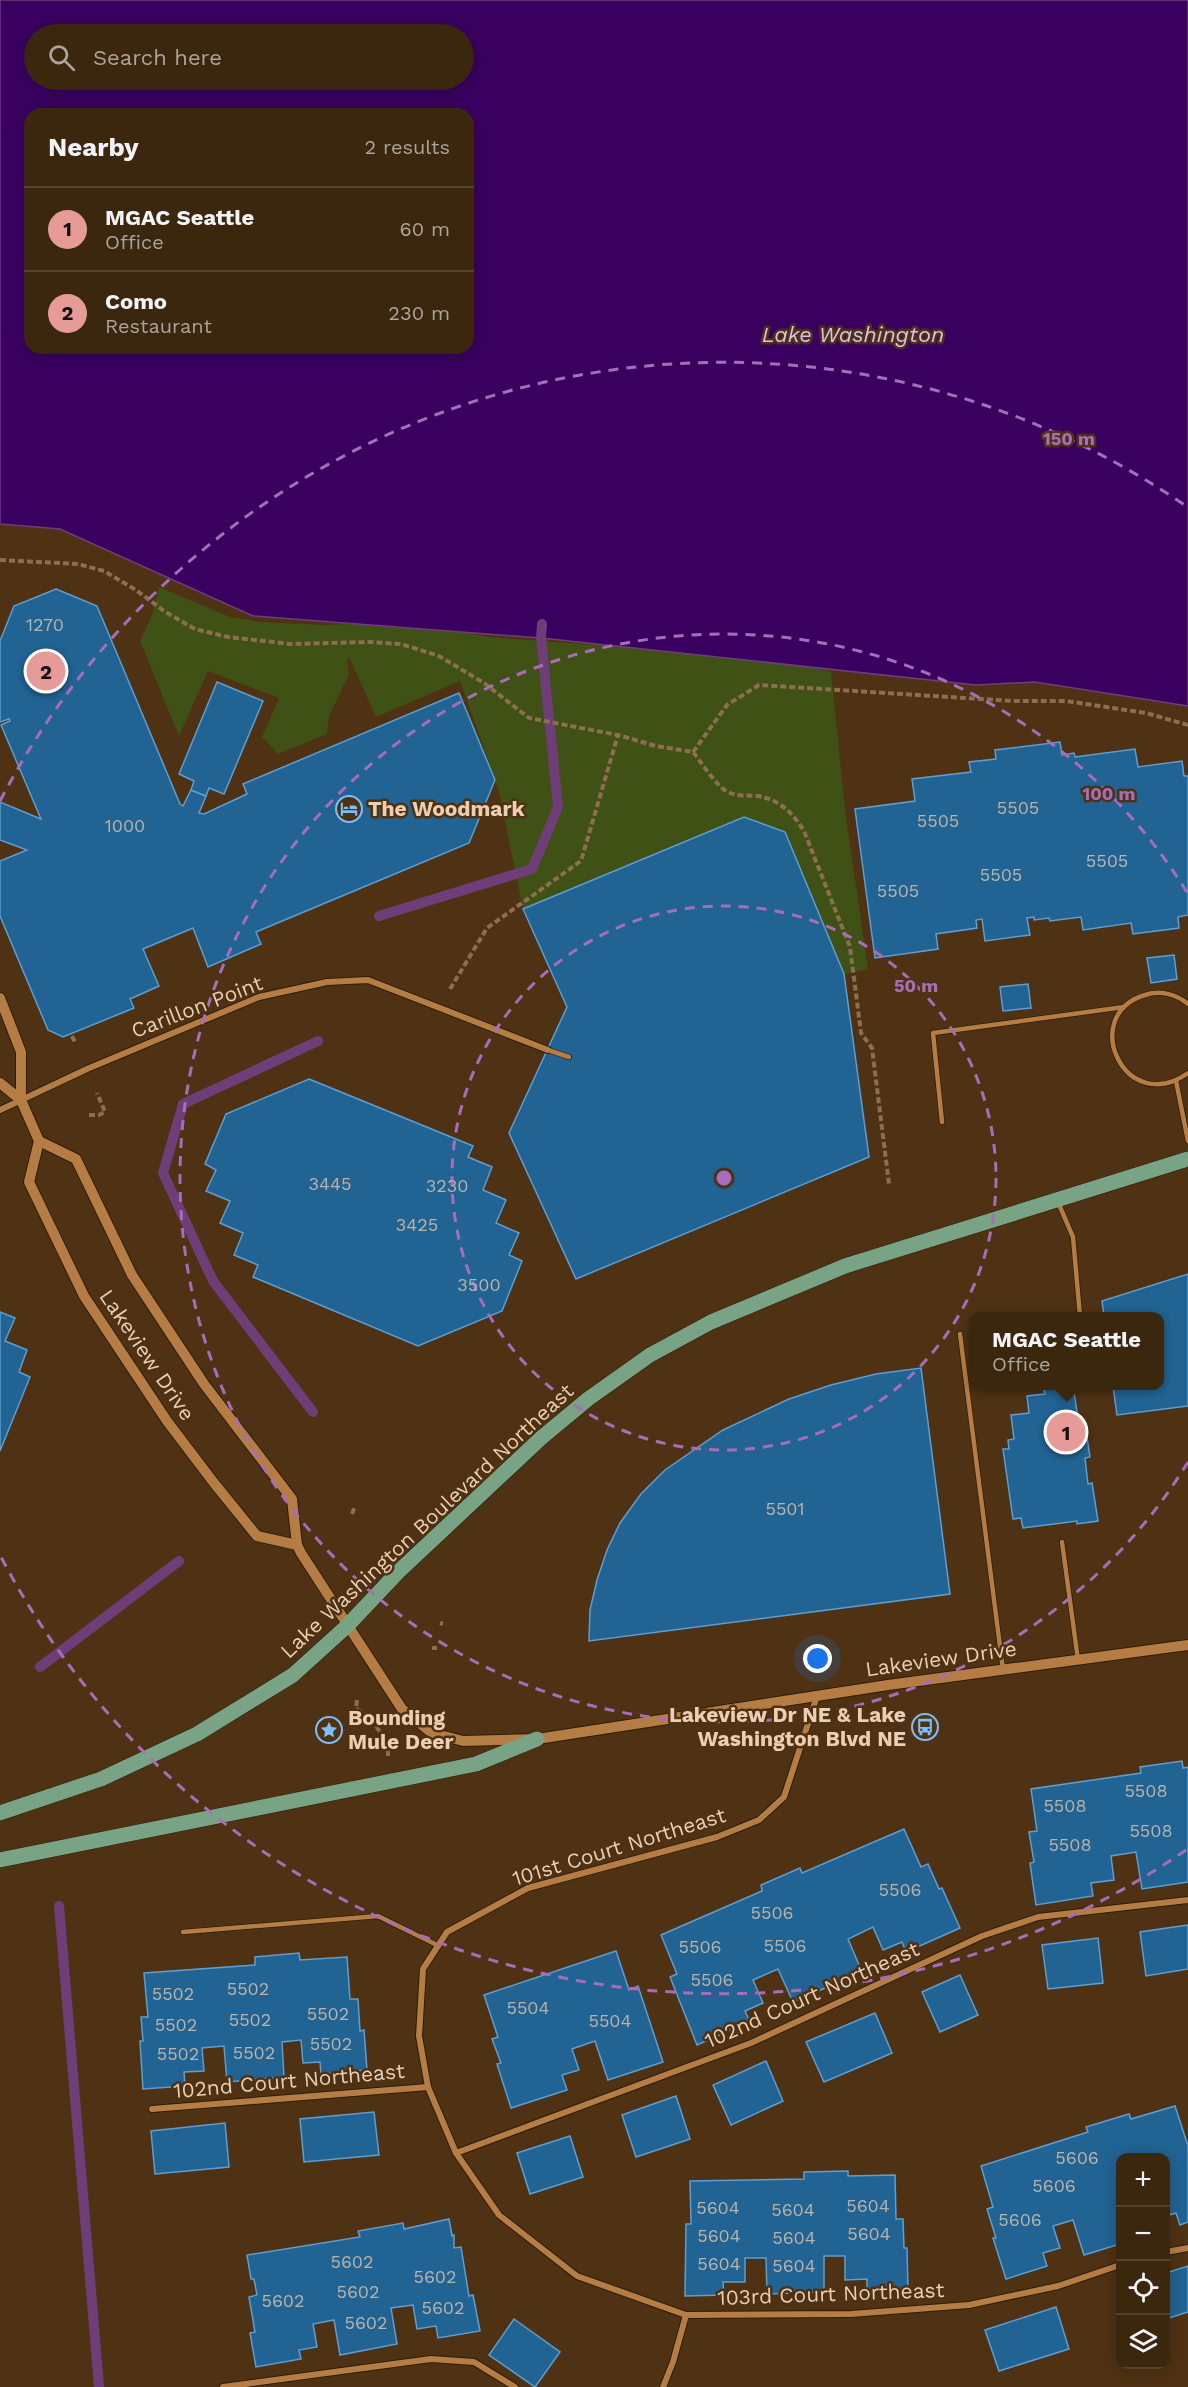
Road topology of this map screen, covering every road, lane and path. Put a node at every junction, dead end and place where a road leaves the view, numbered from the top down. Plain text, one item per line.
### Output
1 (0, 560) edge
2 (1188, 725) edge
3 (618, 735) junction
4 (693, 752) junction
5 (0, 998) edge
6 (1188, 1005) edge
7 (439, 1007) junction
8 (1124, 1007) junction
9 (72, 1036) dead end
10 (75, 1042) dead end
11 (548, 1050) joint
12 (569, 1057) dead end
13 (1188, 1072) edge
14 (1176, 1081) junction
15 (0, 1083) edge
16 (98, 1093) dead end
17 (21, 1100) junction
18 (0, 1110) edge
19 (89, 1115) dead end
20 (942, 1122) dead end
21 (39, 1141) junction
22 (1188, 1141) edge
23 (1188, 1159) edge
24 (889, 1184) dead end
25 (1056, 1200) junction
26 (1080, 1312) edge
27 (960, 1334) dead end
28 (355, 1506) dead end
29 (352, 1514) dead end
30 (1062, 1542) dead end
31 (297, 1545) junction
32 (347, 1626) junction
33 (1188, 1645) edge
34 (1078, 1660) junction
35 (1003, 1670) junction
36 (817, 1696) junction
37 (357, 1700) dead end
38 (537, 1739) junction
39 (388, 1766) dead end
40 (0, 1813) edge
41 (0, 1860) edge
42 (1188, 1900) edge
43 (183, 1932) dead end
44 (438, 1946) junction
45 (428, 2087) junction
46 (152, 2109) dead end
47 (456, 2153) junction
48 (1188, 2248) edge
49 (1170, 2251) edge
50 (1116, 2266) edge
51 (686, 2315) junction
52 (223, 2386) edge
53 (515, 2387) edge
54 (663, 2387) edge

1 - 3 path
2 - 4 path
3 - 4 path
3 - 7 path
4 - 24 path
5 - 17 street
6 - 8 lane
7 - 11 street, Carillon Point
7 - 17 street, Carillon Point
8 - 14 lane
8 - 20 lane
9 - 10 path
11 - 12 lane
13 - 14 lane
14 - 22 lane
15 - 17 street
16 - 19 path
17 - 18 street, Carillon Point
17 - 21 street
21 - 31 street, Lakeview Drive
21 - 31 street, Lakeview Drive
23 - 25 main road, Lake Washington Boulevard Northeast
25 - 26 lane
25 - 32 main road, Lake Washington Boulevard Northeast
27 - 35 lane
28 - 29 path
30 - 34 lane
31 - 32 street, Lakeview Drive
32 - 38 street, Lakeview Drive
32 - 40 main road, Lake Washington Boulevard Northeast
33 - 34 street, Lakeview Drive
34 - 35 street, Lakeview Drive
35 - 36 street, Lakeview Drive
36 - 38 street, Lakeview Drive
36 - 44 street, 101st Court Northeast
37 - 39 path
38 - 41 main road
42 - 47 street, 102nd Court Northeast
43 - 44 lane
44 - 45 street, 101st Court Northeast
45 - 46 street, 102nd Court Northeast
45 - 47 street, 101st Court Northeast
47 - 51 street, 101st Court Northeast
48 - 49 street
50 - 51 street, 103rd Court Northeast
51 - 54 street
52 - 53 street

